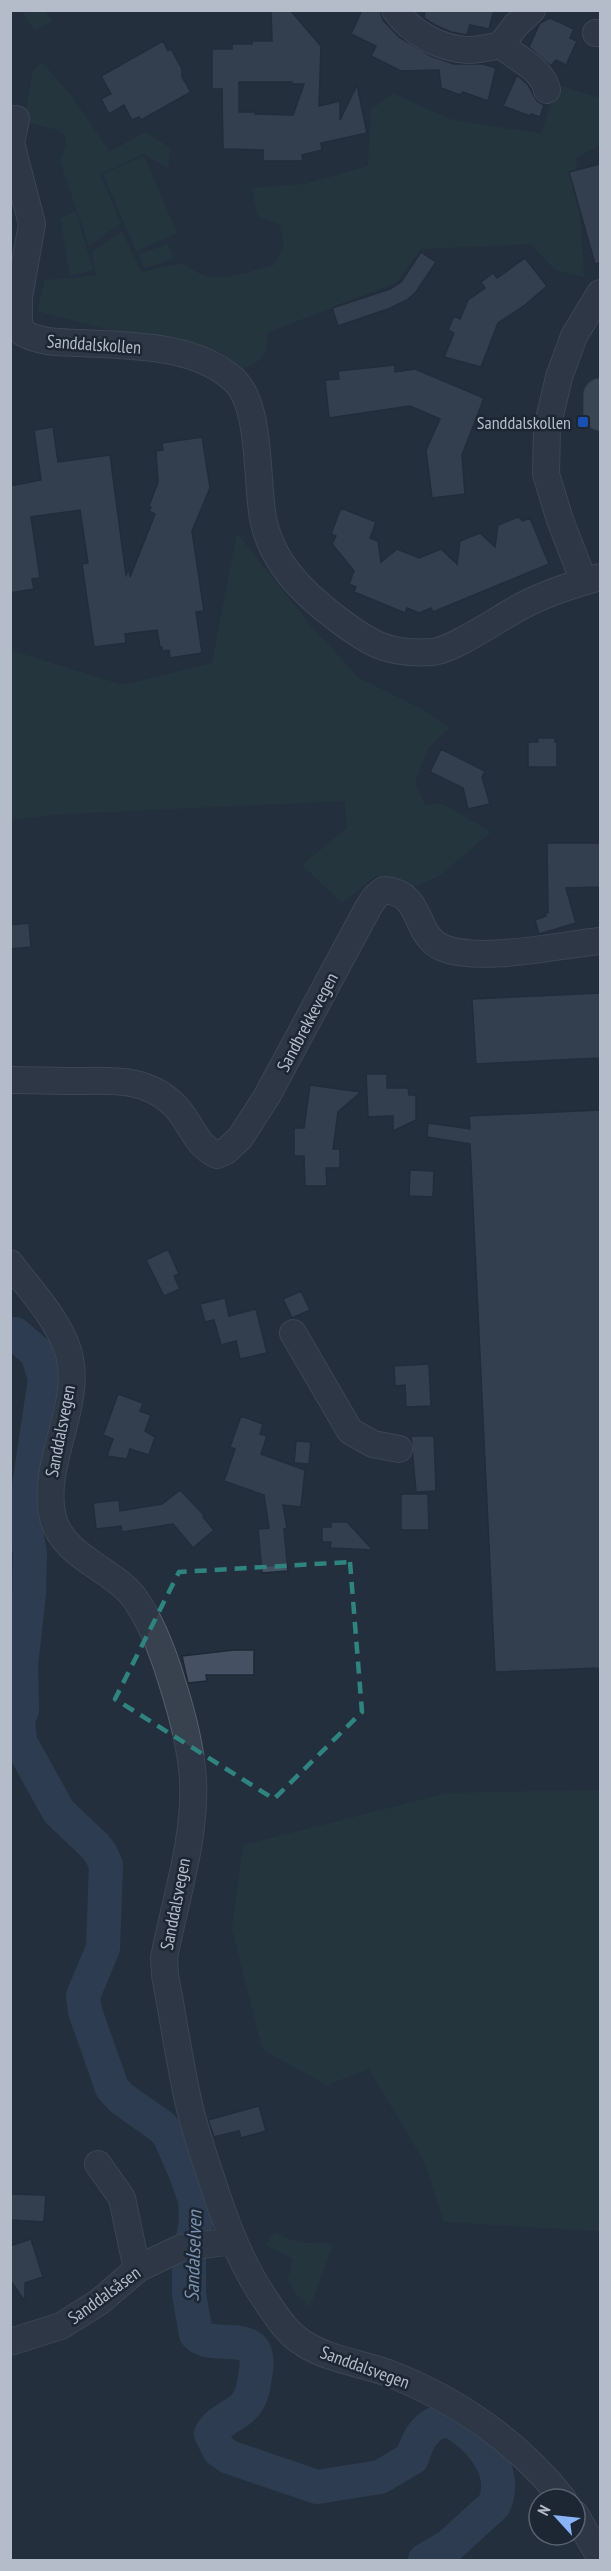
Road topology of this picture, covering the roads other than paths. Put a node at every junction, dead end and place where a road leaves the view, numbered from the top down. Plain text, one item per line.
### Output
1 (395, 10) edge
2 (532, 10) edge
3 (501, 45) junction
4 (547, 90) dead end
5 (16, 119) dead end
6 (600, 292) edge
7 (600, 395) edge
8 (600, 414) edge
9 (592, 580) edge
10 (600, 941) edge
11 (10, 1080) edge
12 (10, 1263) edge
13 (293, 1333) dead end
14 (399, 1449) dead end
15 (98, 2164) dead end
16 (233, 2241) junction
17 (139, 2268) junction
18 (10, 2342) edge
19 (553, 2487) edge
20 (587, 2535) edge
21 (600, 2557) edge

1 - 3 street
2 - 3 street
3 - 4 street
5 - 9 street, Sanddalskollen
6 - 9 street, Sanddalskollen
7 - 8 main road
10 - 11 street, Sandbrekkevegen
12 - 16 street, Sanddalsvegen
13 - 14 street
15 - 17 street
16 - 17 street, Sanddalsåsen
16 - 19 street, Sanddalsvegen
17 - 18 street, Sanddalsåsen
20 - 21 street

